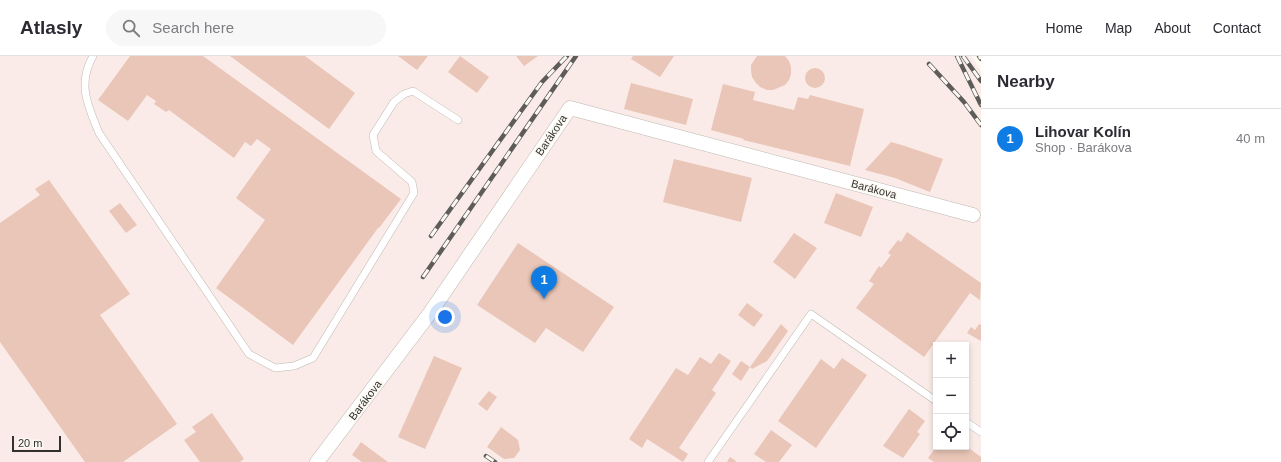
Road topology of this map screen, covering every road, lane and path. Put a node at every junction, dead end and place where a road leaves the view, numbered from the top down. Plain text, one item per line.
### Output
1 (93, 56) edge
2 (458, 120) dead end
3 (973, 215) dead end
4 (933, 399) edge
5 (969, 424) edge
6 (981, 432) edge
7 (318, 462) edge
8 (708, 462) edge

1 - 2 lane
3 - 7 street, Barákova
4 - 8 lane
5 - 6 lane

